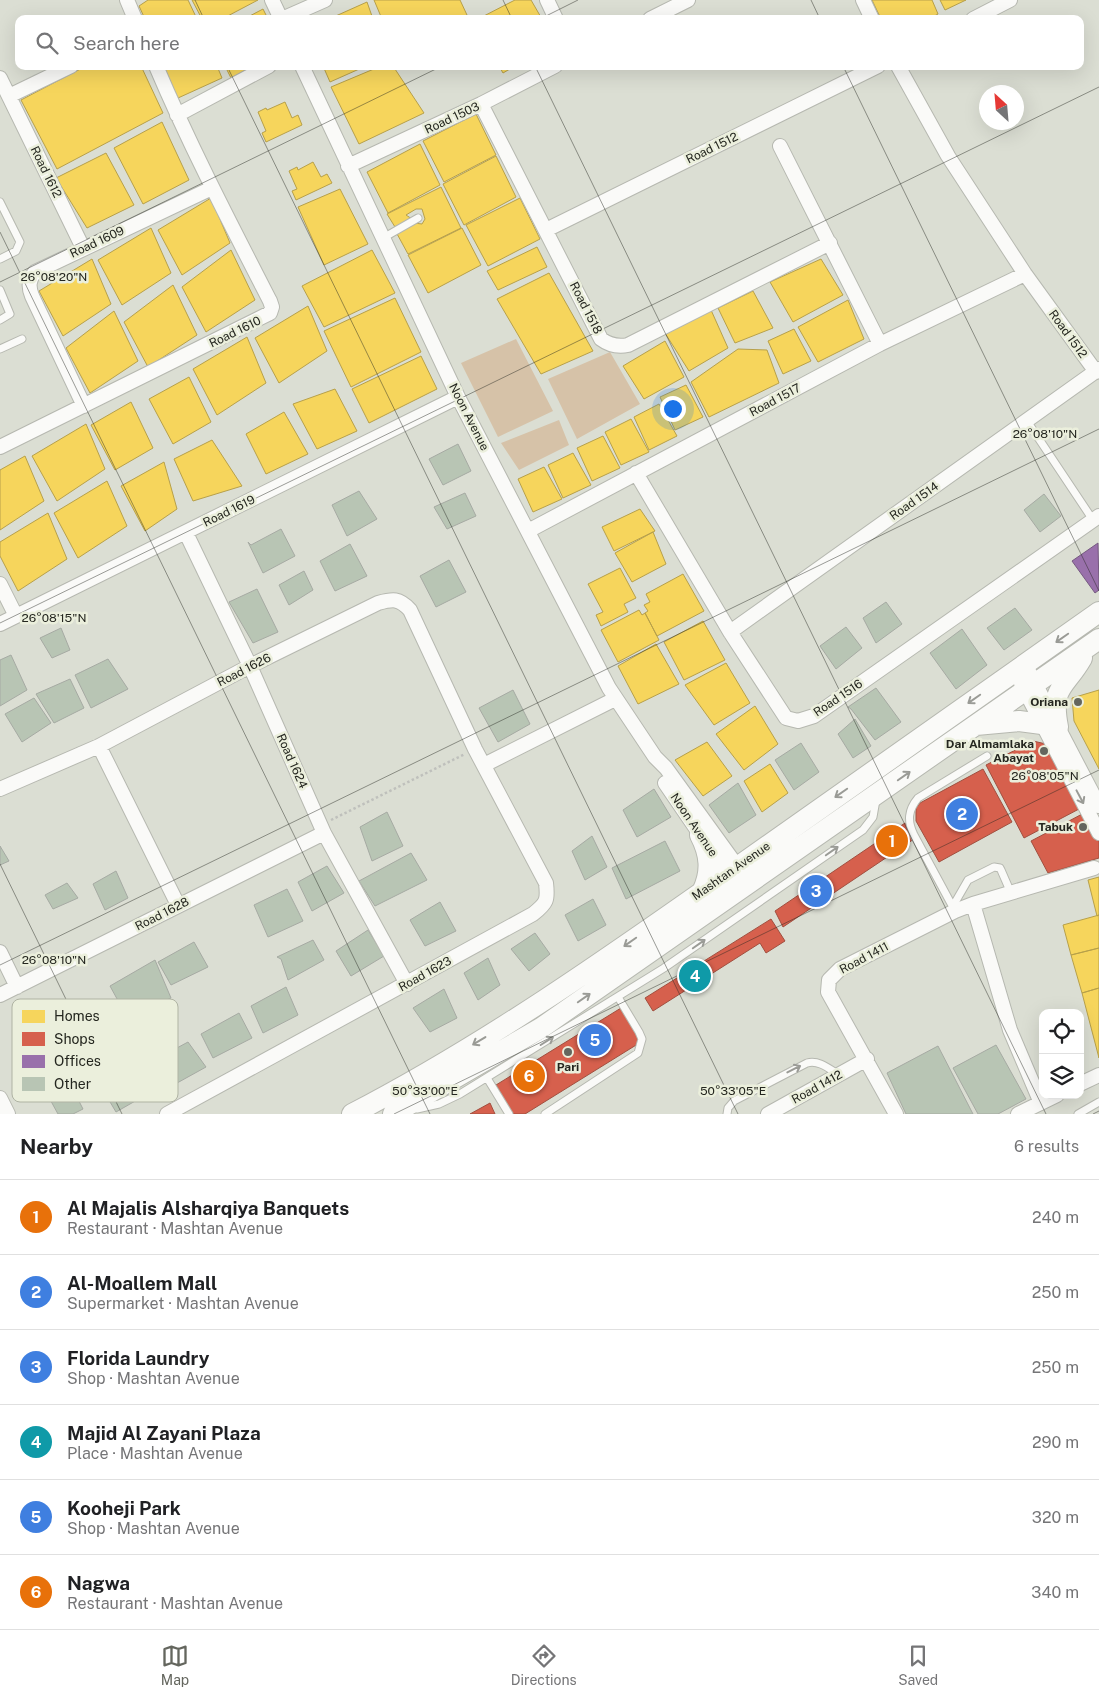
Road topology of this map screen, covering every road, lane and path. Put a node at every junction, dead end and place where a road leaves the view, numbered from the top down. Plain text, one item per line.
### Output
1 (127, 0) edge
2 (272, 0) edge
3 (325, 0) edge
4 (546, 0) edge
5 (688, 0) edge
6 (862, 0) edge
7 (1010, 0) edge
8 (133, 15) edge
9 (280, 15) edge
10 (291, 15) edge
11 (554, 15) edge
12 (658, 15) edge
13 (870, 15) edge
14 (981, 15) edge
15 (62, 70) edge
16 (158, 70) edge
17 (261, 70) edge
18 (304, 70) edge
19 (547, 70) edge
20 (870, 70) edge
21 (900, 70) edge
22 (0, 78) edge
23 (4, 98) edge
24 (481, 104) junction
25 (177, 114) junction
26 (780, 146) dead end
27 (348, 166) junction
28 (212, 188) junction
29 (0, 202) edge
30 (418, 218) dead end
31 (546, 230) junction
32 (383, 238) junction
33 (830, 242) junction
34 (83, 248) junction
35 (0, 258) edge
36 (1025, 274) junction
37 (0, 290) edge
38 (0, 320) edge
39 (22, 338) dead end
40 (880, 344) junction
41 (0, 350) edge
42 (1097, 371) edge
43 (458, 397) junction
44 (84, 406) junction
45 (1027, 421) junction
46 (0, 447) edge
47 (636, 473) junction
48 (1096, 518) edge
49 (528, 531) junction
50 (186, 533) junction
51 (0, 584) edge
52 (392, 600) joint
53 (1099, 612) edge
54 (16, 616) junction
55 (0, 624) edge
56 (730, 632) junction
57 (1094, 643) edge
58 (250, 666) junction
59 (1020, 668) junction
60 (1030, 688) junction
61 (615, 699) junction
62 (976, 725) junction
63 (1050, 726) junction
64 (99, 746) junction
65 (475, 749) junction
66 (986, 756) dead end
67 (655, 757) junction
68 (484, 765) junction
69 (0, 790) edge
70 (878, 794) junction
71 (1098, 804) edge
72 (322, 829) junction
73 (1099, 833) edge
74 (700, 835) junction
75 (1097, 867) edge
76 (732, 870) junction
77 (744, 888) junction
78 (702, 892) junction
79 (1011, 893) junction
80 (973, 904) junction
81 (178, 905) junction
82 (954, 909) junction
83 (0, 952) edge
84 (407, 984) junction
85 (17, 987) junction
86 (0, 995) edge
87 (618, 997) junction
88 (867, 1059) junction
89 (838, 1075) junction
90 (1099, 1075) edge
91 (487, 1078) junction
92 (1084, 1082) edge
93 (0, 1098) edge
94 (1049, 1099) edge
95 (1099, 1102) edge
96 (1041, 1103) junction
97 (773, 1113) edge
98 (8, 1114) edge
99 (168, 1114) edge
100 (352, 1114) edge
101 (394, 1114) edge
102 (509, 1114) edge
103 (546, 1114) edge
104 (727, 1114) edge
105 (896, 1114) edge
106 (1019, 1114) edge
107 (1078, 1114) edge

1 - 8 street
2 - 9 street
3 - 10 street
4 - 11 street
5 - 12 street
6 - 13 street
7 - 14 street
15 - 23 street
16 - 25 street, Road 1610
17 - 25 street
18 - 27 street, Noon Avenue
19 - 24 street, Road 1503
20 - 31 street, Road 1512
21 - 36 street, Road 1512
22 - 23 street, Road 1612
23 - 34 street, Road 1612
24 - 27 street, Road 1503
24 - 31 street, Road 1518
25 - 28 street, Road 1610
26 - 33 street
27 - 32 street, Noon Avenue
28 - 34 street, Road 1609
28 - 44 street, Road 1610
29 - 35 lane
30 - 32 lane
31 - 33 street, Road 1518
32 - 43 street, Noon Avenue
33 - 40 street
34 - 44 street, Road 1609
36 - 40 street, Road 1517
36 - 42 street, Road 1512
37 - 38 lane
39 - 41 lane
40 - 47 street, Road 1517
42 - 45 street, Road 1514
43 - 49 street, Noon Avenue
43 - 50 street, Road 1619
44 - 46 street, Road 1610
45 - 48 lane
45 - 56 street, Road 1514
47 - 49 street, Road 1517
47 - 56 street, Road 1516
48 - 56 street, Road 1516
49 - 61 street, Noon Avenue
50 - 54 street, Road 1619
50 - 58 street, Road 1624
51 - 54 street
52 - 58 street, Road 1626
52 - 65 street, Road 1623
53 -> 59 street, Mashtan Avenue
54 - 55 street, Road 1619
57 - 60 street, Mashtan Avenue
57 - 63 street
58 - 64 street, Road 1626
58 - 72 street, Road 1624
59 - 60 street
59 -> 76 street, Mashtan Avenue
60 - 62 street, Mashtan Avenue
60 - 63 street
61 - 67 street, Noon Avenue
61 - 68 street
62 - 63 street
70 -> 62 street, Mashtan Avenue
63 - 71 street
63 -> 73 street
64 - 69 street, Road 1626
64 - 81 street
65 - 68 street, Road 1623
65 - 72 path
66 - 82 lane
67 - 74 street, Noon Avenue
67 - 76 street, Noon Avenue
68 - 84 street, Road 1623
70 - 77 street, Mashtan Avenue
87 -> 70 lane
72 - 81 street, Road 1628
72 - 84 street, Road 1624
74 - 76 street, Noon Avenue
74 - 78 street
75 - 79 street, Road 1411
76 - 77 street, Noon Avenue
76 - 78 street, Mashtan Avenue
101 -> 77 street, Mashtan Avenue
78 -> 100 street, Mashtan Avenue
79 - 80 street, Road 1411
79 - 82 lane
80 - 82 street, Road 1411
80 - 96 street
81 - 85 street, Road 1628
82 - 88 street, Road 1411
83 - 85 street
84 - 99 street, Road 1623
85 - 86 street, Road 1628
91 -> 87 lane
87 - 103 lane
88 - 89 street, Road 1412
88 - 105 street, Road 1411
89 - 97 street, Road 1412
104 -> 89 lane
90 - 92 street
91 - 101 lane
91 - 102 lane
93 - 98 street
94 - 96 street
95 - 107 lane
96 - 106 street

